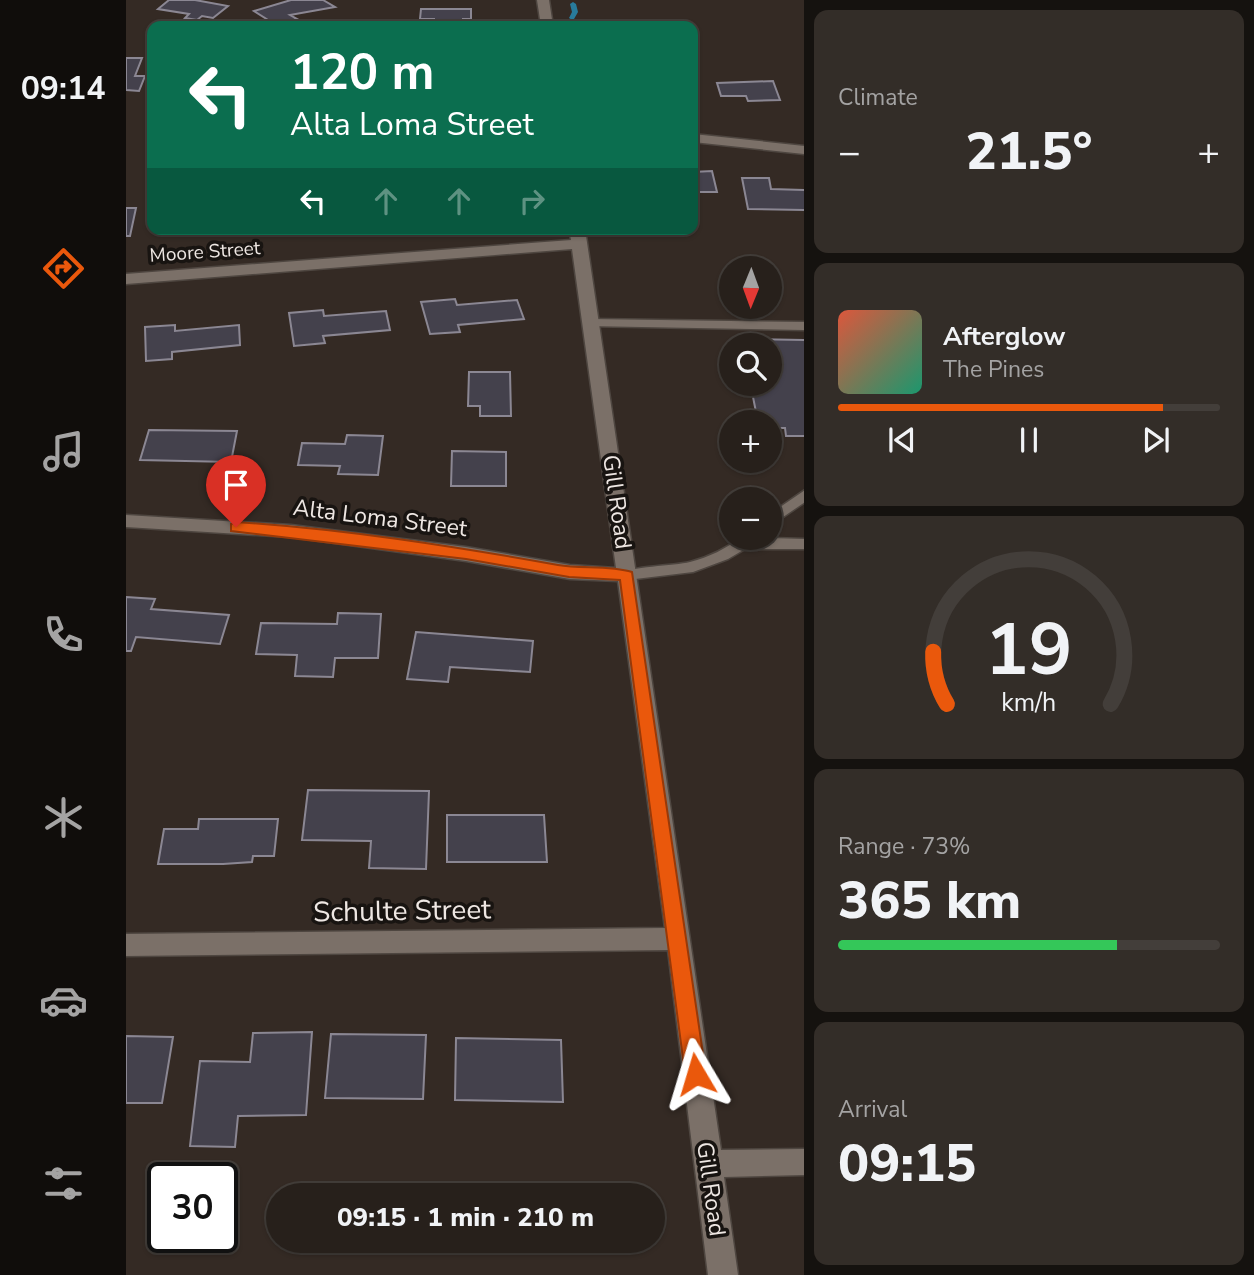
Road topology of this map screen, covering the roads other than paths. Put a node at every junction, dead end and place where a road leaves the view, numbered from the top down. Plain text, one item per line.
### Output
1 (543, 0) edge
2 (546, 21) edge
3 (698, 139) edge
4 (804, 150) edge
5 (578, 237) edge
6 (126, 279) edge
7 (591, 323) junction
8 (804, 326) edge
9 (804, 494) edge
10 (782, 511) edge
11 (126, 520) edge
12 (782, 543) edge
13 (804, 544) edge
14 (731, 550) edge
15 (627, 575) junction
16 (679, 939) junction
17 (126, 945) edge
18 (804, 1162) edge
19 (708, 1164) junction
20 (723, 1275) edge

1 - 2 street
3 - 4 street
5 - 6 street, Moore Street
5 - 7 street, Gill Road
7 - 8 lane
7 - 15 street, Gill Road
9 - 10 lane
11 - 15 street, Alta Loma Street
12 - 13 lane
14 - 15 lane
15 - 16 street, Gill Road
16 - 17 street, Schulte Street
16 - 19 street, Gill Road
18 - 19 street
19 - 20 street, Gill Road

